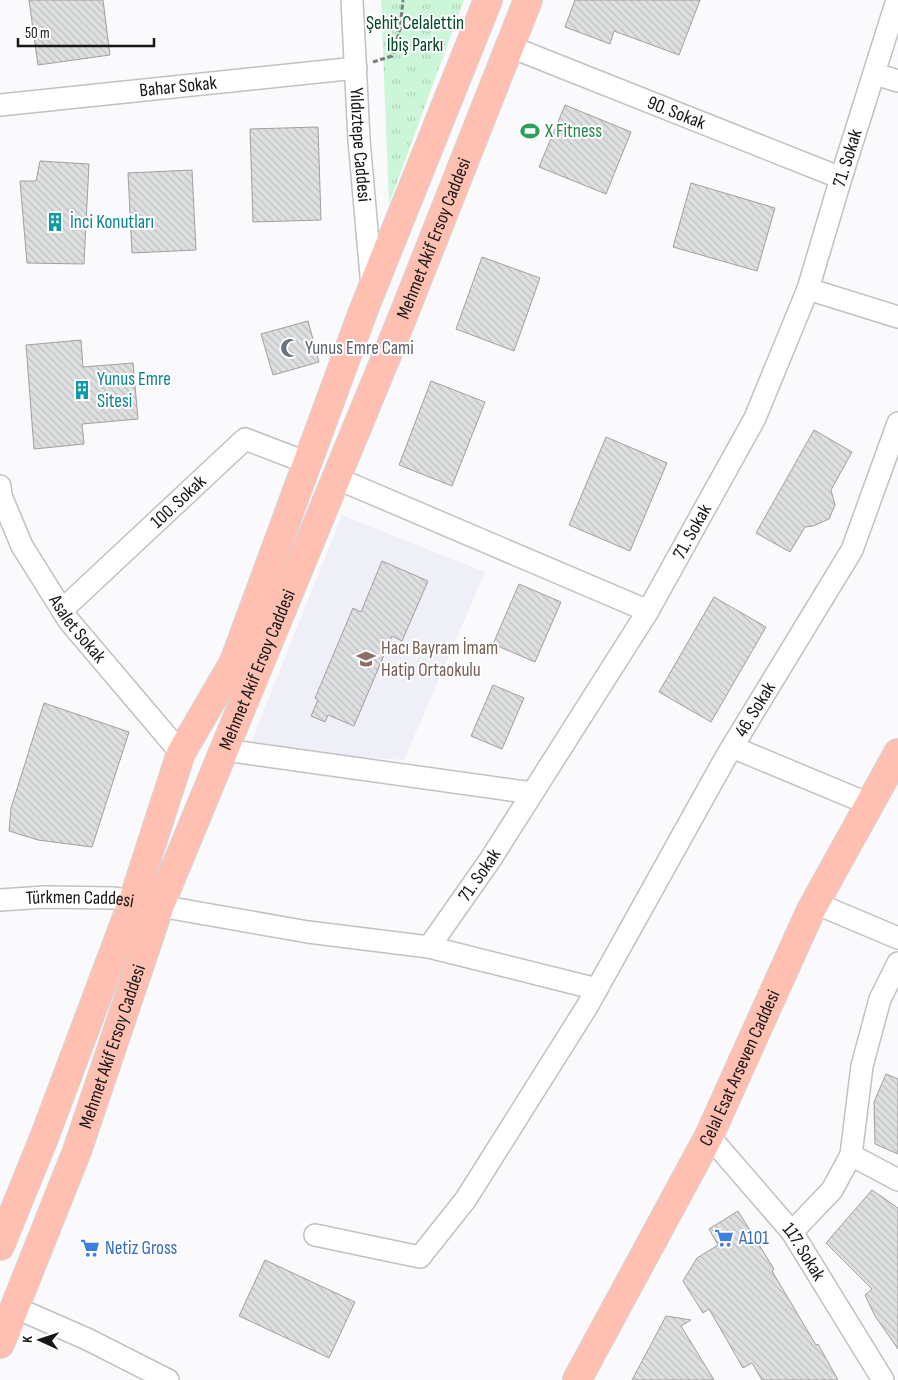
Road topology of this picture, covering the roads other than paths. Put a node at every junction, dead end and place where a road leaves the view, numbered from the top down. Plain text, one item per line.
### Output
1 (352, 0) edge
2 (488, 0) edge
3 (528, 0) edge
4 (897, 0) edge
5 (511, 47) junction
6 (356, 68) junction
7 (874, 74) junction
8 (898, 81) edge
9 (0, 105) edge
10 (841, 178) junction
11 (372, 289) junction
12 (808, 289) junction
13 (898, 317) edge
14 (898, 423) edge
15 (308, 463) junction
16 (336, 478) junction
17 (0, 486) edge
18 (62, 610) junction
19 (648, 611) junction
20 (732, 747) junction
21 (225, 750) junction
22 (182, 753) junction
23 (898, 753) edge
24 (532, 793) junction
25 (868, 804) junction
26 (0, 900) edge
27 (133, 901) junction
28 (815, 902) junction
29 (160, 905) junction
30 (898, 938) edge
31 (429, 947) junction
32 (898, 963) edge
33 (597, 990) junction
34 (709, 1136) junction
35 (851, 1155) junction
36 (898, 1180) edge
37 (792, 1232) junction
38 (315, 1235) dead end
39 (0, 1246) edge
40 (14, 1307) junction
41 (0, 1344) edge
42 (168, 1380) edge
43 (577, 1380) edge
44 (883, 1380) edge

1 - 6 street, Yıldıztepe Caddesi
2 - 11 main road, Mehmet Akif Ersoy Caddesi
3 - 5 main road, Mehmet Akif Ersoy Caddesi
4 - 7 street, 71. Sokak
5 - 10 street, 90. Sokak
5 - 16 main road, Mehmet Akif Ersoy Caddesi
6 - 9 street, Bahar Sokak
6 - 11 street, Yıldıztepe Caddesi
7 - 8 street
7 - 10 street, 71. Sokak
10 - 12 street, 71. Sokak
11 - 15 main road, Mehmet Akif Ersoy Caddesi
12 - 13 street
12 - 19 street, 71. Sokak
14 - 20 street, 46. Sokak
15 - 18 street, 100. Sokak
15 - 22 main road, Mehmet Akif Ersoy Caddesi
16 - 19 street
16 - 21 main road, Mehmet Akif Ersoy Caddesi
17 - 18 street, Asalet Sokak
18 - 22 street, Asalet Sokak
19 - 24 street, 71. Sokak
20 - 25 street
20 - 33 street, 46. Sokak
21 - 24 street
21 - 29 main road, Mehmet Akif Ersoy Caddesi
22 - 27 main road, Mehmet Akif Ersoy Caddesi
23 - 25 main road, Celal Esat Arseven Caddesi
24 - 31 street, 71. Sokak
25 - 28 main road, Celal Esat Arseven Caddesi
26 - 27 street, Türkmen Caddesi
27 - 29 street, Türkmen Caddesi
27 - 39 main road, Mehmet Akif Ersoy Caddesi
28 - 30 street
28 - 34 main road, Celal Esat Arseven Caddesi
29 - 31 street, Türkmen Caddesi
29 - 40 main road, Mehmet Akif Ersoy Caddesi
31 - 33 street, Türkmen Caddesi
32 - 35 street
33 - 38 street, 46. Sokak
34 - 37 street, 117. Sokak
34 - 43 main road, Celal Esat Arseven Caddesi
35 - 36 street
35 - 37 street
37 - 44 street, 117. Sokak
40 - 41 main road, Mehmet Akif Ersoy Caddesi
40 - 42 street

